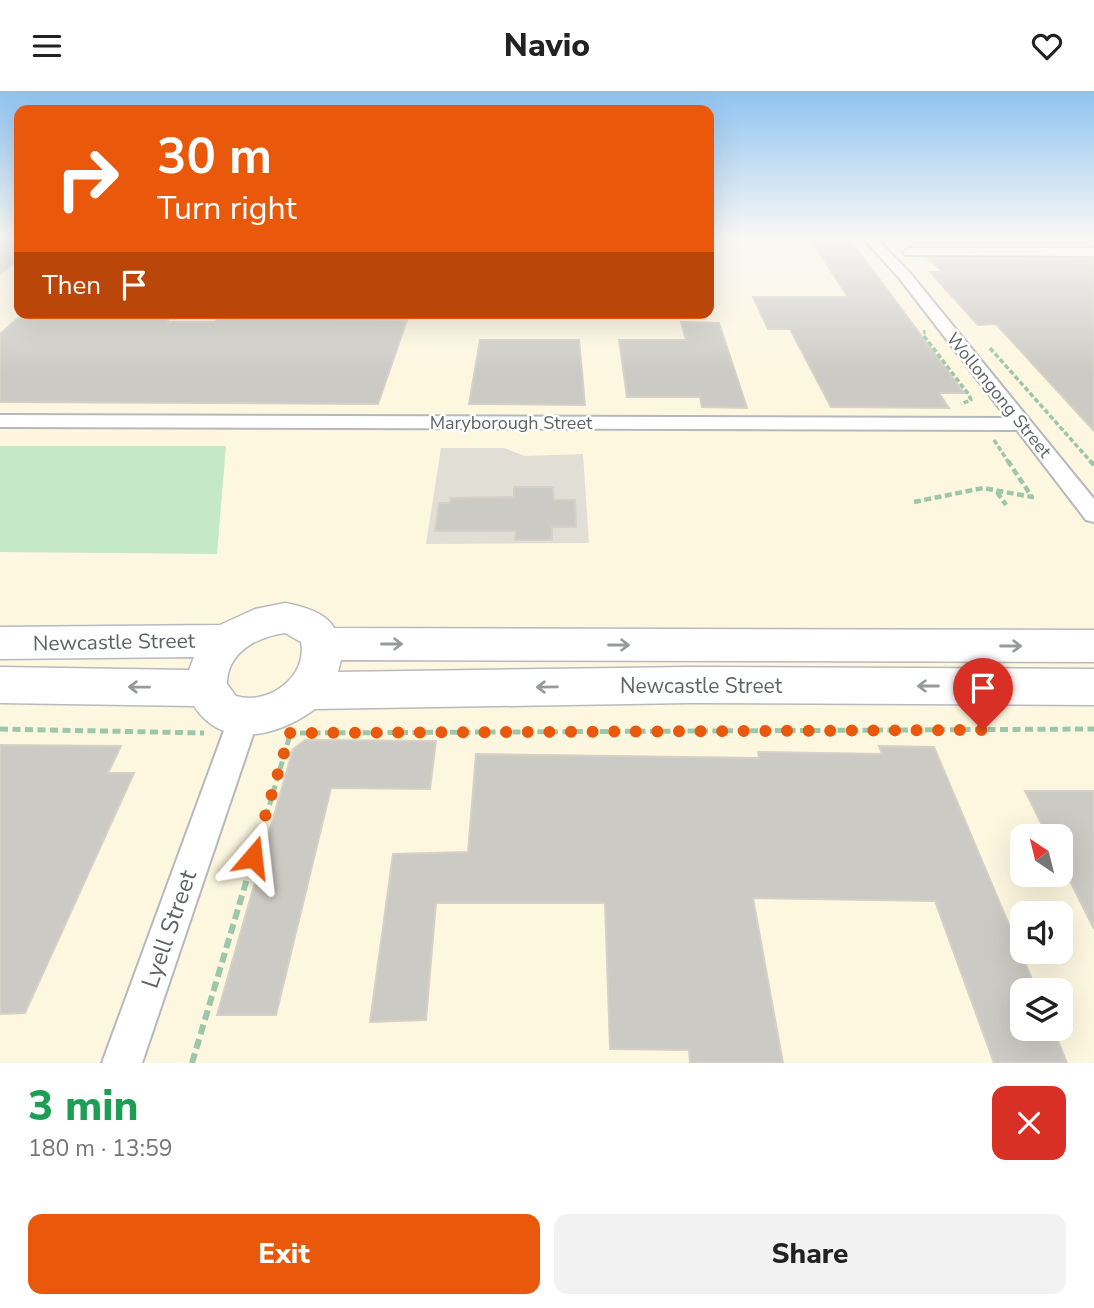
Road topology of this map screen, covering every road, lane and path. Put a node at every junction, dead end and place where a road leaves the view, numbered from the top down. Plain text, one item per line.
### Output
1 (922, 282) edge
2 (925, 324) dead end
3 (986, 344) dead end
4 (954, 405) dead end
5 (0, 421) edge
6 (1022, 424) junction
7 (992, 437) dead end
8 (1094, 465) edge
9 (996, 491) junction
10 (914, 502) dead end
11 (1006, 505) dead end
12 (1094, 513) edge
13 (228, 641) junction
14 (0, 643) edge
15 (324, 644) junction
16 (1094, 646) edge
17 (0, 685) edge
18 (1094, 687) edge
19 (207, 688) junction
20 (308, 691) junction
21 (241, 725) junction
22 (0, 729) edge
23 (1094, 729) edge
24 (290, 733) junction
25 (122, 1063) edge
26 (192, 1063) edge

1 - 6 street, Wollongong Street
2 - 4 path
3 - 8 path
5 - 6 street, Maryborough Street
6 - 12 street, Wollongong Street
7 - 9 path
9 - 10 path
9 - 11 path
13 - 14 main road, Newcastle Street
13 - 15 main road
13 - 19 main road
15 -> 16 main road, Newcastle Street
15 - 20 main road
19 -> 17 main road, Newcastle Street
18 -> 20 main road, Newcastle Street
19 - 21 main road
20 - 21 main road
21 - 22 path
21 - 24 path
21 - 25 street, Lyell Street
23 - 24 path
24 - 26 path

